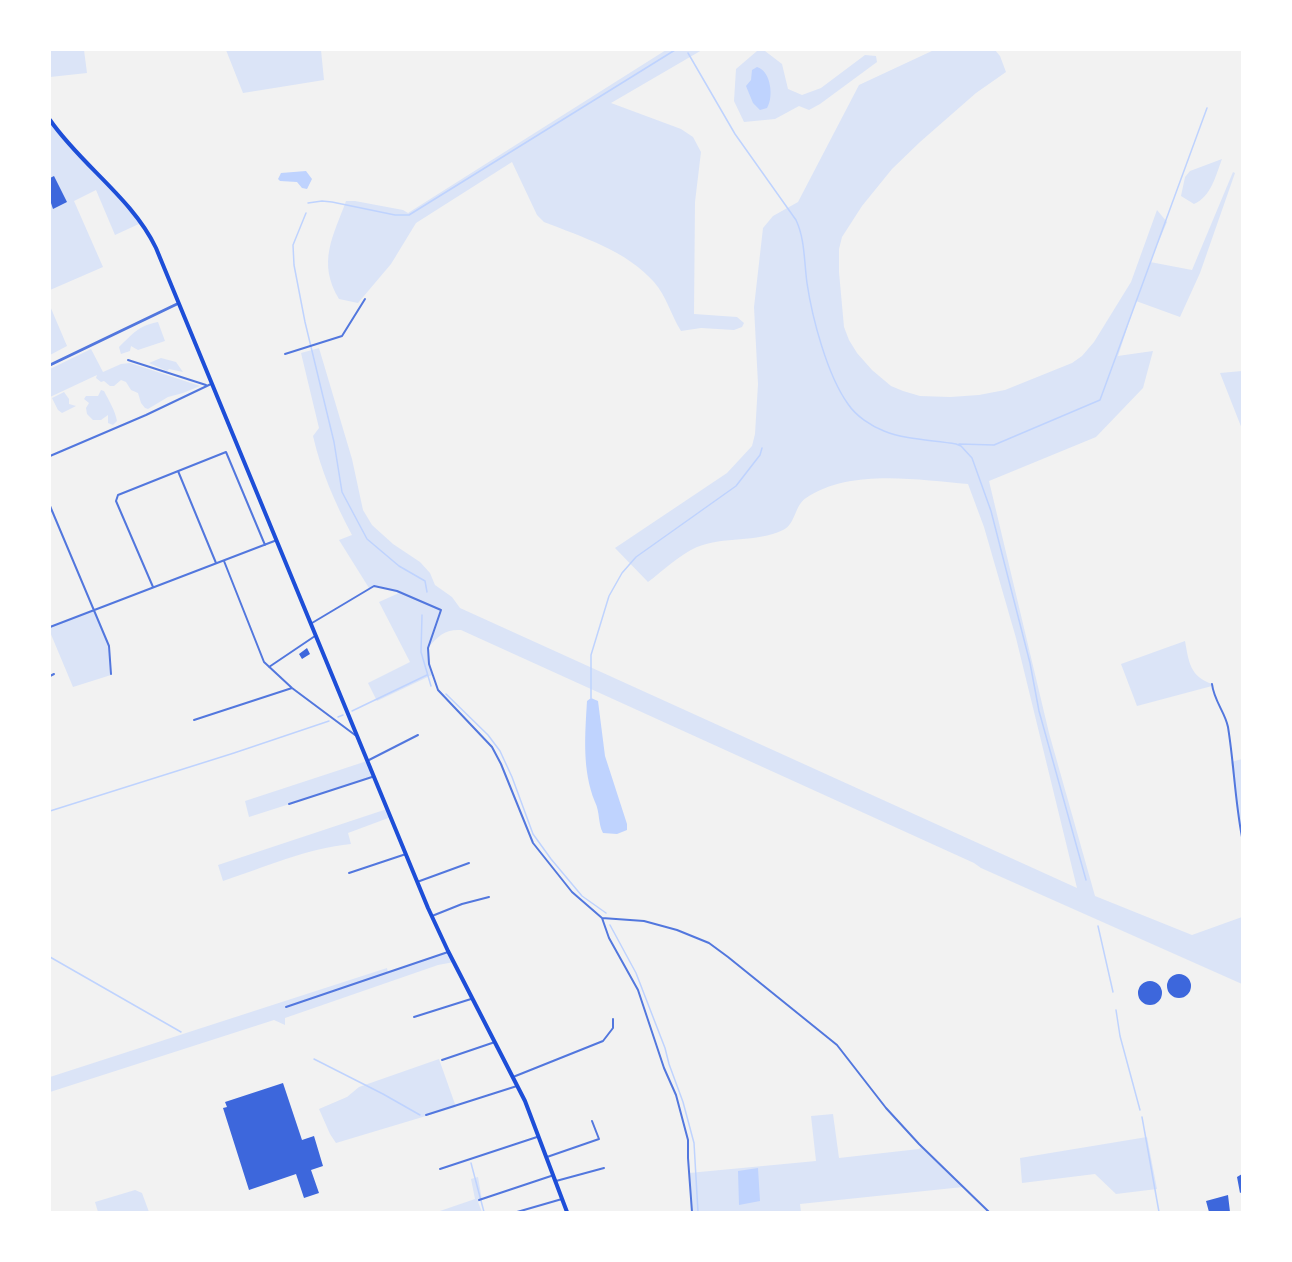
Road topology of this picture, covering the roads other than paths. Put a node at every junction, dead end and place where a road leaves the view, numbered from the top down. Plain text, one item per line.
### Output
1 (50, 120) edge
2 (365, 299) dead end
3 (177, 304) junction
4 (285, 354) dead end
5 (128, 360) dead end
6 (50, 365) edge
7 (211, 383) junction
8 (206, 385) junction
9 (50, 456) edge
10 (178, 471) junction
11 (50, 506) edge
12 (277, 540) junction
13 (266, 544) junction
14 (224, 560) junction
15 (216, 563) junction
16 (153, 587) junction
17 (93, 610) junction
18 (311, 623) junction
19 (50, 627) edge
20 (315, 636) junction
21 (269, 667) junction
22 (54, 674) dead end
23 (111, 674) dead end
24 (50, 676) edge
25 (1212, 684) dead end
26 (292, 688) junction
27 (194, 720) dead end
28 (418, 735) dead end
29 (357, 736) junction
30 (367, 761) junction
31 (374, 777) junction
32 (289, 804) dead end
33 (1242, 837) edge
34 (406, 854) junction
35 (470, 863) dead end
36 (349, 873) dead end
37 (417, 882) junction
38 (489, 897) dead end
39 (432, 916) junction
40 (602, 918) junction
41 (448, 951) junction
42 (472, 998) junction
43 (286, 1007) dead end
44 (414, 1017) dead end
45 (614, 1018) dead end
46 (495, 1042) junction
47 (442, 1060) dead end
48 (513, 1077) junction
49 (517, 1086) junction
50 (426, 1115) dead end
51 (592, 1121) dead end
52 (539, 1136) junction
53 (547, 1157) junction
54 (604, 1168) dead end
55 (440, 1170) dead end
56 (554, 1175) junction
57 (556, 1181) junction
58 (562, 1199) junction
59 (479, 1200) dead end
60 (518, 1212) edge
61 (567, 1212) edge
62 (692, 1212) edge
63 (989, 1212) edge

1 - 3 main road
2 - 4 street
3 - 6 street
3 - 7 main road
5 - 8 street
7 - 8 street
7 - 12 main road
8 - 9 street
10 - 13 street
10 - 15 street
10 - 16 street
11 - 17 street
12 - 13 street
12 - 18 main road
13 - 14 street
14 - 15 street
14 - 21 street
15 - 16 street
16 - 17 street
17 - 19 street
17 - 23 street
18 - 20 main road
18 - 40 street
20 - 21 street
20 - 29 main road
21 - 26 street
22 - 24 street
25 - 33 street
26 - 27 street
26 - 29 street
28 - 30 street
29 - 30 main road
30 - 31 main road
31 - 32 street
31 - 34 main road
34 - 36 street
34 - 37 main road
35 - 37 street
37 - 39 main road
38 - 39 street
39 - 41 main road
40 - 62 street
40 - 63 street
41 - 42 main road
41 - 43 street
42 - 44 street
42 - 46 main road
45 - 48 street
46 - 47 street
46 - 48 main road
48 - 49 main road
49 - 50 street
49 - 52 main road
51 - 53 street
52 - 53 main road
52 - 55 street
53 - 56 main road
54 - 57 street
56 - 57 main road
56 - 59 street
57 - 58 main road
58 - 60 street
58 - 61 main road

